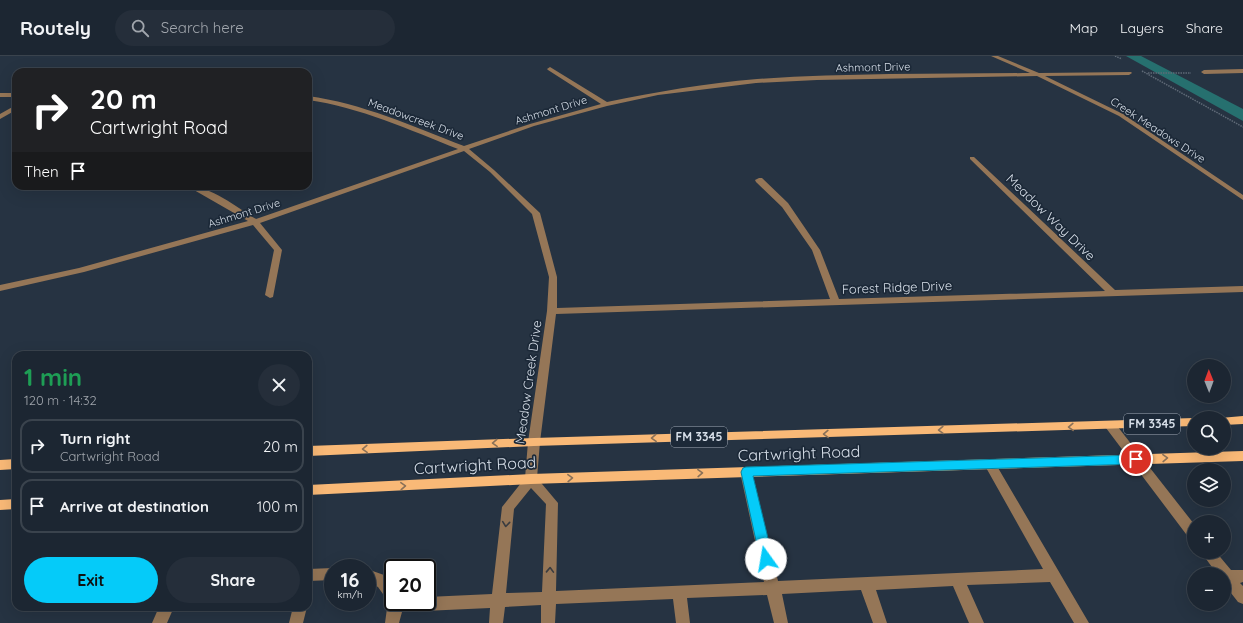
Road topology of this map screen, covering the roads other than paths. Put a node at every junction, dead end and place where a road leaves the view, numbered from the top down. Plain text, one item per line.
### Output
1 (994, 56) edge
2 (550, 69) dead end
3 (1243, 71) edge
4 (1204, 72) dead end
5 (1129, 73) dead end
6 (1037, 74) junction
7 (0, 95) edge
8 (12, 95) edge
9 (312, 99) edge
10 (606, 104) junction
11 (12, 110) edge
12 (0, 117) edge
13 (465, 149) junction
14 (972, 158) dead end
15 (758, 180) dead end
16 (199, 190) edge
17 (1243, 198) edge
18 (255, 222) junction
19 (0, 288) edge
20 (1243, 289) edge
21 (1113, 293) junction
22 (270, 295) dead end
23 (836, 302) junction
24 (552, 311) junction
25 (1243, 420) edge
26 (1231, 421) edge
27 (1187, 422) edge
28 (1110, 425) junction
29 (534, 442) junction
30 (312, 451) edge
31 (1243, 456) edge
32 (1136, 459) junction
33 (12, 464) edge
34 (990, 464) junction
35 (0, 465) edge
36 (746, 472) junction
37 (531, 479) junction
38 (312, 490) edge
39 (12, 504) edge
40 (0, 505) edge
41 (1187, 525) edge
42 (1213, 559) edge
43 (1219, 567) edge
44 (324, 575) edge
45 (1054, 575) junction
46 (312, 576) edge
47 (1243, 576) edge
48 (1231, 577) edge
49 (376, 578) edge
50 (957, 580) junction
51 (1231, 582) edge
52 (866, 583) junction
53 (384, 584) edge
54 (773, 588) junction
55 (679, 592) junction
56 (1243, 597) edge
57 (549, 598) junction
58 (498, 600) junction
59 (436, 601) edge
60 (165, 611) edge
61 (299, 611) edge
62 (394, 611) edge
63 (159, 623) edge
64 (296, 623) edge
65 (392, 623) edge
66 (496, 623) edge
67 (548, 623) edge
68 (683, 623) edge
69 (781, 623) edge
70 (880, 623) edge
71 (977, 623) edge
72 (1082, 623) edge

1 - 6 street, Creek Meadows Drive
2 - 10 street
3 - 4 street
5 - 6 street, Ashmont Drive
6 - 10 street, Ashmont Drive
6 - 17 street, Creek Meadows Drive
7 - 8 street
9 - 13 street, Meadowcreek Drive
10 - 13 street, Ashmont Drive
11 - 12 street
13 - 18 street, Ashmont Drive
13 - 24 street, Meadowcreek Drive
14 - 21 street, Meadow Way Drive
15 - 23 street
16 - 18 street
18 - 19 street, Ashmont Drive
18 - 22 street
20 - 21 street, Forest Ridge Drive
21 - 23 street, Forest Ridge Drive
23 - 24 street, Forest Ridge Drive
24 - 29 street, Meadow Creek Drive
25 - 26 main road
27 - 28 main road, Cartwright Road / FM 3345
28 -> 29 main road, Cartwright Road / FM 3345
28 - 32 street
29 -> 30 main road, Cartwright Road / FM 3345
29 - 37 street, Meadow Creek Drive
32 -> 31 main road, Cartwright Road
32 - 34 main road, Cartwright Road
32 - 41 street
33 - 35 main road
34 - 36 main road, Cartwright Road
34 - 45 street
37 -> 36 main road, Cartwright Road
36 - 54 street
38 -> 37 main road, Cartwright Road
57 -> 37 street
37 -> 58 street
39 - 40 main road
42 - 43 street
44 - 46 street
45 - 50 street
45 - 72 street
47 - 48 street
49 - 53 street
50 - 52 street
50 - 71 street
51 - 56 street
52 - 54 street
52 - 70 street
54 - 55 street
54 - 69 street
55 - 57 street
55 - 68 street
57 - 58 street
57 - 67 street
58 - 59 street
58 - 66 street
60 - 63 street
61 - 64 street
62 - 65 street

